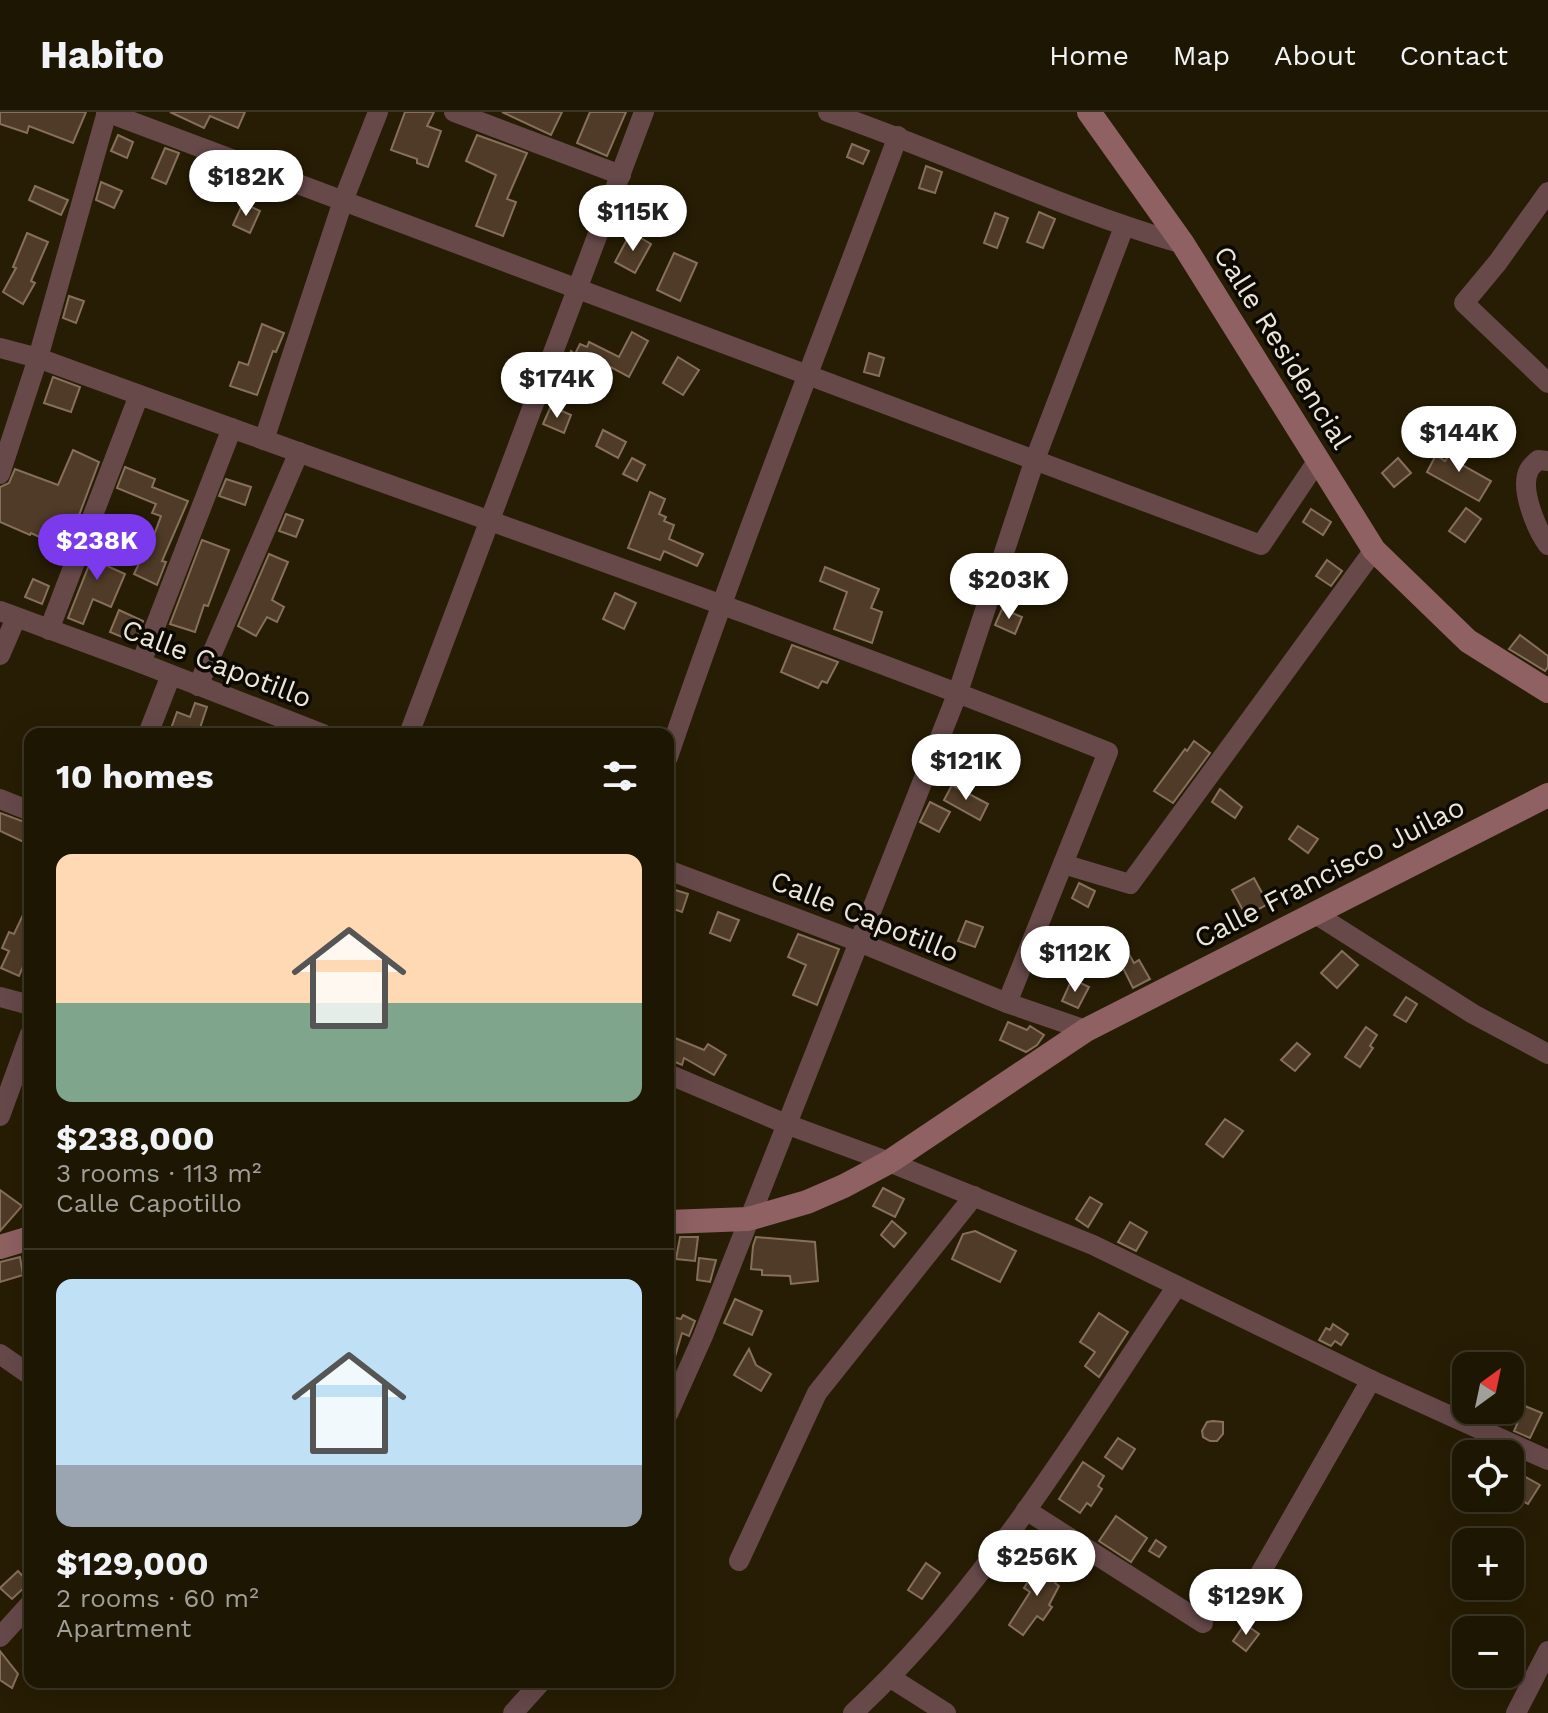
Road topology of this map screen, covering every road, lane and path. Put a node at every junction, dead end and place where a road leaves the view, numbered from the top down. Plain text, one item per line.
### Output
1 (106, 112) edge
2 (378, 112) edge
3 (454, 112) edge
4 (644, 112) edge
5 (828, 112) edge
6 (1089, 112) edge
7 (898, 136) junction
8 (621, 175) junction
9 (1548, 192) edge
10 (343, 201) junction
11 (1124, 227) junction
12 (1183, 244) junction
13 (578, 290) junction
14 (0, 348) edge
15 (38, 358) junction
16 (809, 377) junction
17 (1548, 383) edge
18 (139, 395) junction
19 (232, 428) junction
20 (264, 440) junction
21 (299, 452) junction
22 (1318, 460) junction
23 (1548, 461) edge
24 (1034, 462) junction
25 (0, 474) edge
26 (489, 520) junction
27 (1548, 545) edge
28 (1374, 550) junction
29 (720, 603) junction
30 (8, 614) edge
31 (49, 630) junction
32 (0, 655) edge
33 (141, 663) junction
34 (171, 675) junction
35 (198, 686) junction
36 (1548, 691) edge
37 (958, 692) junction
38 (150, 728) edge
39 (307, 728) edge
40 (411, 728) edge
41 (674, 739) edge
42 (1548, 795) edge
43 (0, 799) edge
44 (24, 809) edge
45 (1063, 864) junction
46 (674, 872) edge
47 (1314, 913) junction
48 (859, 942) junction
49 (0, 997) edge
50 (24, 1003) edge
51 (1007, 1003) junction
52 (1086, 1030) junction
53 (24, 1050) edge
54 (1548, 1054) edge
55 (674, 1077) edge
56 (0, 1116) edge
57 (786, 1124) junction
58 (889, 1162) junction
59 (974, 1196) junction
60 (748, 1219) junction
61 (674, 1222) edge
62 (24, 1240) edge
63 (0, 1247) edge
64 (1177, 1286) junction
65 (0, 1354) edge
66 (24, 1371) edge
67 (1371, 1380) junction
68 (674, 1401) edge
69 (1548, 1460) edge
70 (1026, 1510) junction
71 (739, 1561) dead end
72 (1253, 1586) dead end
73 (24, 1611) edge
74 (1203, 1623) dead end
75 (0, 1637) edge
76 (1548, 1651) edge
77 (891, 1678) junction
78 (536, 1688) edge
79 (513, 1713) edge
80 (853, 1713) edge
81 (946, 1713) edge
82 (1516, 1713) edge

1 - 10 street
1 - 15 street
2 - 10 street
3 - 8 street
4 - 8 street
5 - 7 street
6 - 12 street, Calle Residencial
7 - 11 street
7 - 16 street
8 - 13 street
9 - 17 street
10 - 13 street
10 - 20 street
11 - 12 street
11 - 24 street
12 - 22 street, Calle Residencial
13 - 16 street
13 - 26 street
14 - 15 street
15 - 18 street
15 - 25 street
16 - 24 street
16 - 29 street
18 - 19 street
18 - 31 street
19 - 20 street
19 - 33 street
20 - 21 street
21 - 26 street
21 - 35 street
22 - 24 street
22 - 28 street, Calle Residencial
23 - 27 street
24 - 37 street
26 - 29 street
26 - 40 street
28 - 36 street, Calle Residencial
28 - 45 street
29 - 37 street
29 - 41 street
30 - 31 street, Calle Capotillo
30 - 32 street
31 - 33 street, Calle Capotillo
33 - 34 street, Calle Capotillo
34 - 35 street, Calle Capotillo
34 - 38 street
35 - 39 street, Calle Capotillo
37 - 45 street
37 - 48 street
42 - 47 street, Calle Francisco Juilao
43 - 44 street
45 - 51 street
46 - 48 street, Calle Capotillo
47 - 52 street, Calle Francisco Juilao
47 - 54 street
48 - 51 street, Calle Capotillo
48 - 57 street
49 - 50 street
51 - 52 street, Calle Capotillo
52 - 58 street, Calle Francisco Juilao
53 - 56 street
55 - 57 street
57 - 58 street
57 - 60 street
58 - 59 street
58 - 60 street, Calle Francisco Juilao
59 - 64 street
59 - 71 street
60 - 61 street, Calle Francisco Juilao
60 - 68 street
62 - 63 street
64 - 67 street
64 - 70 street
65 - 66 street
67 - 69 street
67 - 72 street
70 - 74 street
70 - 77 street
73 - 75 street
76 - 82 street
77 - 80 street
77 - 81 street
78 - 79 street

